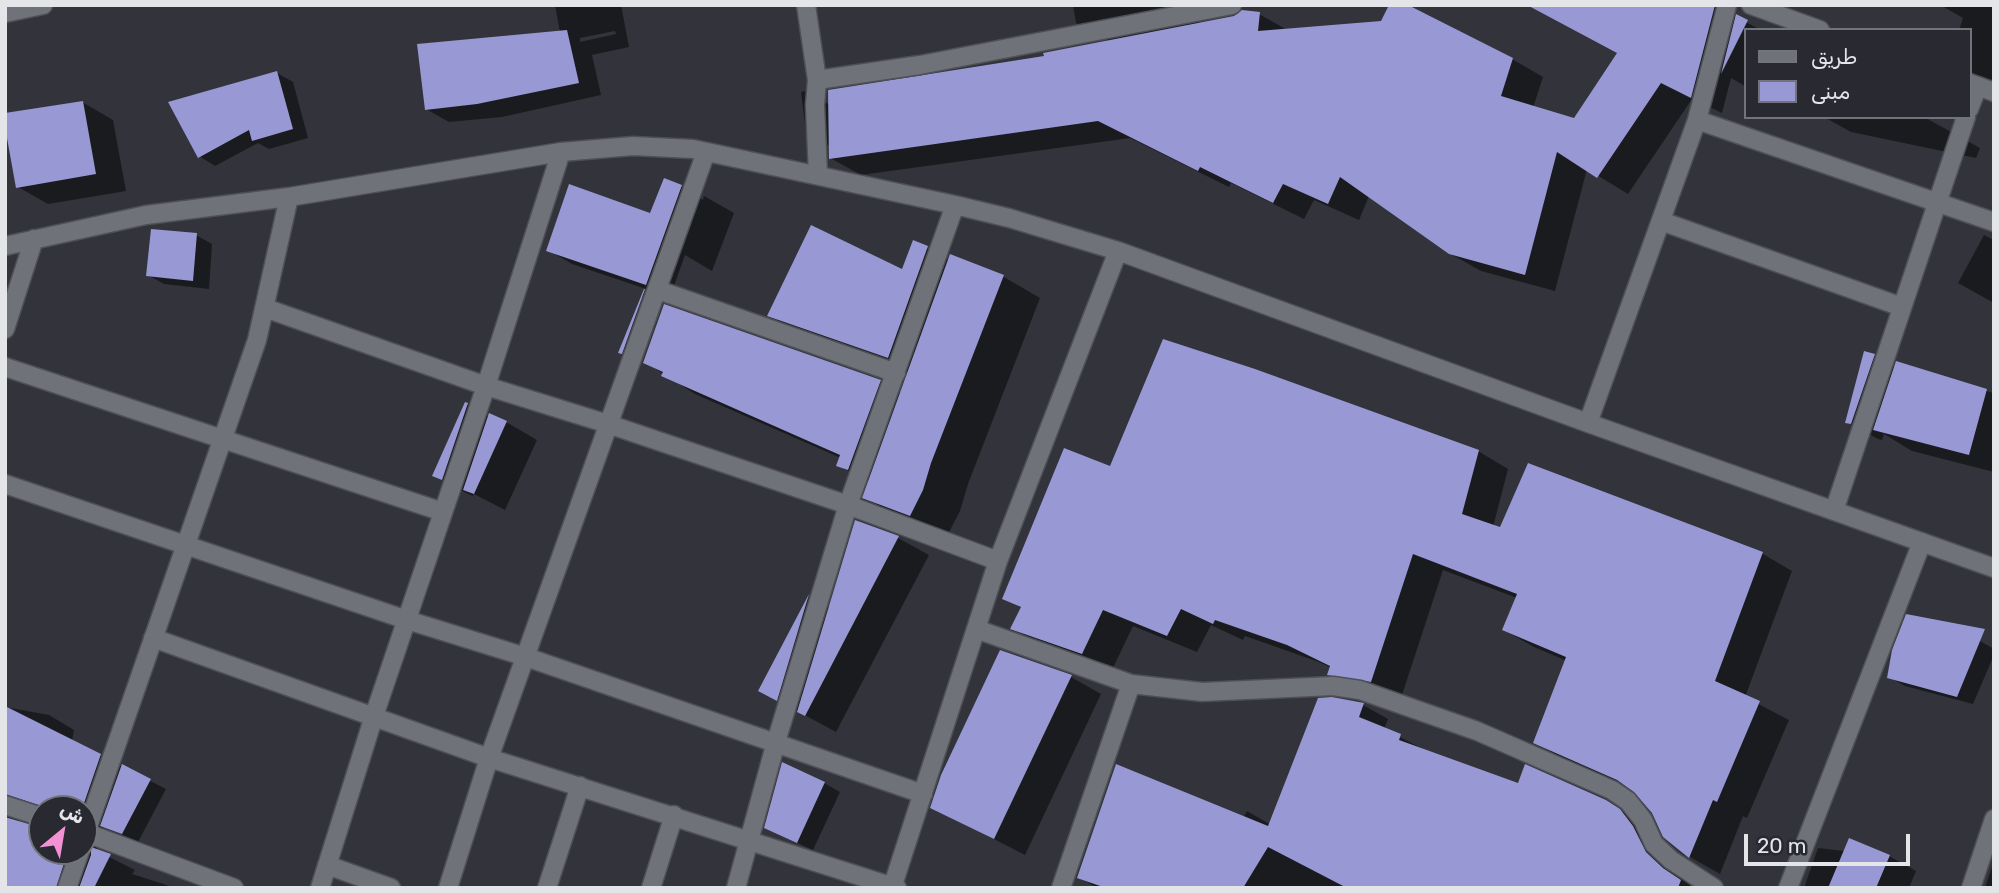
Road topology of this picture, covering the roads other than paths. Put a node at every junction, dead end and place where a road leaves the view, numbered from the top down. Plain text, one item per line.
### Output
1 (43, 5) edge
2 (806, 5) edge
3 (1233, 5) edge
4 (1727, 5) edge
5 (1751, 5) edge
6 (5, 13) edge
7 (1814, 28) edge
8 (817, 80) junction
9 (1980, 87) edge
10 (1971, 105) edge
11 (1965, 119) edge
12 (1697, 120) junction
13 (561, 152) junction
14 (706, 152) junction
15 (818, 175) junction
16 (289, 197) junction
17 (1936, 202) junction
18 (955, 205) junction
19 (1661, 221) junction
20 (1994, 222) edge
21 (34, 239) junction
22 (5, 246) edge
23 (1118, 251) junction
24 (658, 290) junction
25 (1902, 307) junction
26 (264, 308) junction
27 (5, 329) edge
28 (5, 367) edge
29 (896, 373) junction
30 (486, 386) junction
31 (1588, 423) junction
32 (608, 424) junction
33 (222, 440) junction
34 (5, 485) edge
35 (848, 505) junction
36 (1834, 511) junction
37 (443, 512) junction
38 (1922, 542) junction
39 (186, 544) junction
40 (998, 561) junction
41 (1994, 568) edge
42 (407, 620) junction
43 (976, 629) junction
44 (153, 638) junction
45 (526, 657) junction
46 (1131, 684) junction
47 (374, 716) junction
48 (776, 742) junction
49 (489, 758) junction
50 (580, 786) junction
51 (923, 794) junction
52 (98, 797) edge
53 (5, 805) edge
54 (28, 812) edge
55 (674, 815) junction
56 (1994, 819) edge
57 (98, 839) edge
58 (751, 840) junction
59 (74, 865) edge
60 (327, 865) junction
61 (894, 887) edge
62 (67, 888) edge
63 (234, 888) edge
64 (320, 888) edge
65 (391, 888) edge
66 (448, 888) edge
67 (547, 888) edge
68 (651, 888) edge
69 (736, 888) edge
70 (1061, 888) edge
71 (1714, 888) edge
72 (1788, 888) edge
73 (1971, 888) edge

1 - 6 street
2 - 8 street
3 - 8 street
4 - 12 street
5 - 7 street
8 - 15 street
9 - 10 street
11 - 17 street
12 - 17 street
12 - 19 street
13 - 14 street
13 - 16 street
13 - 30 street
14 - 15 street
14 - 24 street
15 - 18 street
16 - 21 street
16 - 26 street
17 - 20 street
17 - 25 street
18 - 23 street
18 - 29 street
19 - 25 street
19 - 31 street
21 - 22 street
21 - 27 street
23 - 31 street
23 - 40 street
24 - 29 street
24 - 32 street
25 - 36 street
26 - 30 street
26 - 33 street
28 - 33 street
29 - 35 street
30 - 32 street
30 - 37 street
31 - 36 street
32 - 35 street
32 - 45 street
33 - 37 street
33 - 39 street
34 - 39 street
35 - 40 street
35 - 48 street
36 - 38 street
37 - 42 street
38 - 41 street
38 - 72 street
39 - 42 street
39 - 44 street
40 - 43 street
42 - 45 street
42 - 47 street
43 - 46 street
43 - 51 street
44 - 47 street
44 - 52 street
45 - 48 street
45 - 49 street
46 - 70 street
46 - 71 street
47 - 49 street
47 - 60 street
48 - 51 street
48 - 58 street
49 - 50 street
49 - 66 street
50 - 55 street
50 - 67 street
51 - 61 street
53 - 54 street
55 - 58 street
55 - 68 street
56 - 73 street
57 - 63 street
58 - 61 street
58 - 69 street
59 - 62 street
60 - 64 street
60 - 65 street

